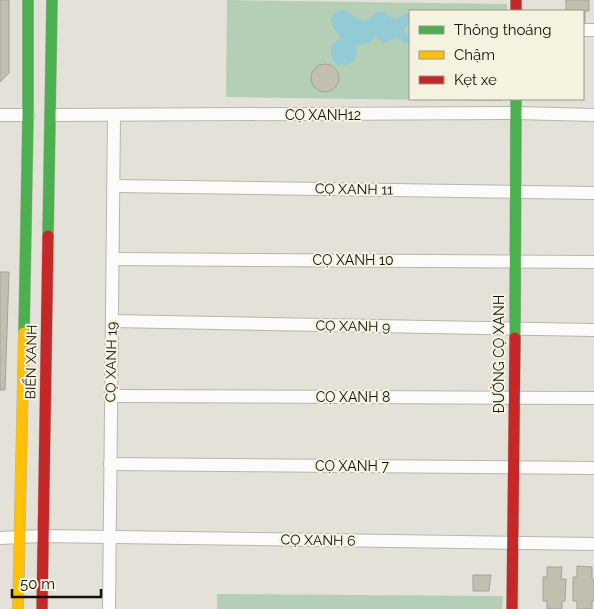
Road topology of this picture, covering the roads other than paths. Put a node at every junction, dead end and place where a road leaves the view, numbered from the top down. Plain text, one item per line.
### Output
1 (28, 0) edge
2 (52, 0) edge
3 (516, 100) edge
4 (516, 113) junction
5 (0, 115) edge
6 (28, 115) junction
7 (51, 115) junction
8 (594, 115) edge
9 (114, 116) junction
10 (114, 186) junction
11 (515, 192) junction
12 (594, 193) edge
13 (112, 259) junction
14 (514, 260) junction
15 (594, 262) edge
16 (112, 321) junction
17 (514, 329) junction
18 (594, 330) edge
19 (111, 396) junction
20 (514, 397) junction
21 (594, 398) edge
22 (110, 464) junction
23 (514, 467) junction
24 (594, 468) edge
25 (42, 536) junction
26 (110, 537) junction
27 (0, 538) edge
28 (20, 538) junction
29 (513, 543) junction
30 (594, 544) edge
31 (18, 609) edge
32 (42, 609) edge
33 (109, 609) edge
34 (512, 609) edge

1 - 6 street, BIỂN XANH
2 - 7 street, BIỂN XANH
3 - 4 street, ĐƯỜNG CỌ XANH
4 - 8 street, CỌ XANH12
4 - 9 street, CỌ XANH12
4 - 11 street, ĐƯỜNG CỌ XANH
5 - 6 street
6 - 7 street
6 - 28 street, BIỂN XANH
7 - 9 street, CỌ XANH12
7 - 25 street, BIỂN XANH
9 - 10 street, CỌ XANH 19
10 - 11 street, CỌ XANH 11
10 - 13 street, CỌ XANH 19
11 - 12 street, CỌ XANH 11
11 - 14 street, ĐƯỜNG CỌ XANH
13 - 14 street, CỌ XANH 10
13 - 16 street, CỌ XANH 19
14 - 15 street, CỌ XANH 10
14 - 17 street, ĐƯỜNG CỌ XANH
16 - 17 street, CỌ XANH 9
16 - 19 street, CỌ XANH 19
17 - 18 street, CỌ XANH 9
17 - 20 street, ĐƯỜNG CỌ XANH
19 - 20 street, CỌ XANH 8
19 - 22 street, CỌ XANH 19
20 - 21 street, CỌ XANH 8
20 - 23 street, ĐƯỜNG CỌ XANH
22 - 23 street, CỌ XANH 7
22 - 26 street, CỌ XANH 19
23 - 24 street, CỌ XANH 7
23 - 29 street, ĐƯỜNG CỌ XANH
25 - 26 street, CỌ XANH 6
25 - 28 street, CỌ XANH 6
25 - 32 street, BIỂN XANH
26 - 29 street, CỌ XANH 6
26 - 33 street, CỌ XANH 19
27 - 28 street, CỌ XANH 6
28 - 31 street, BIỂN XANH
29 - 30 street, CỌ XANH 6
29 - 34 street, ĐƯỜNG CỌ XANH

